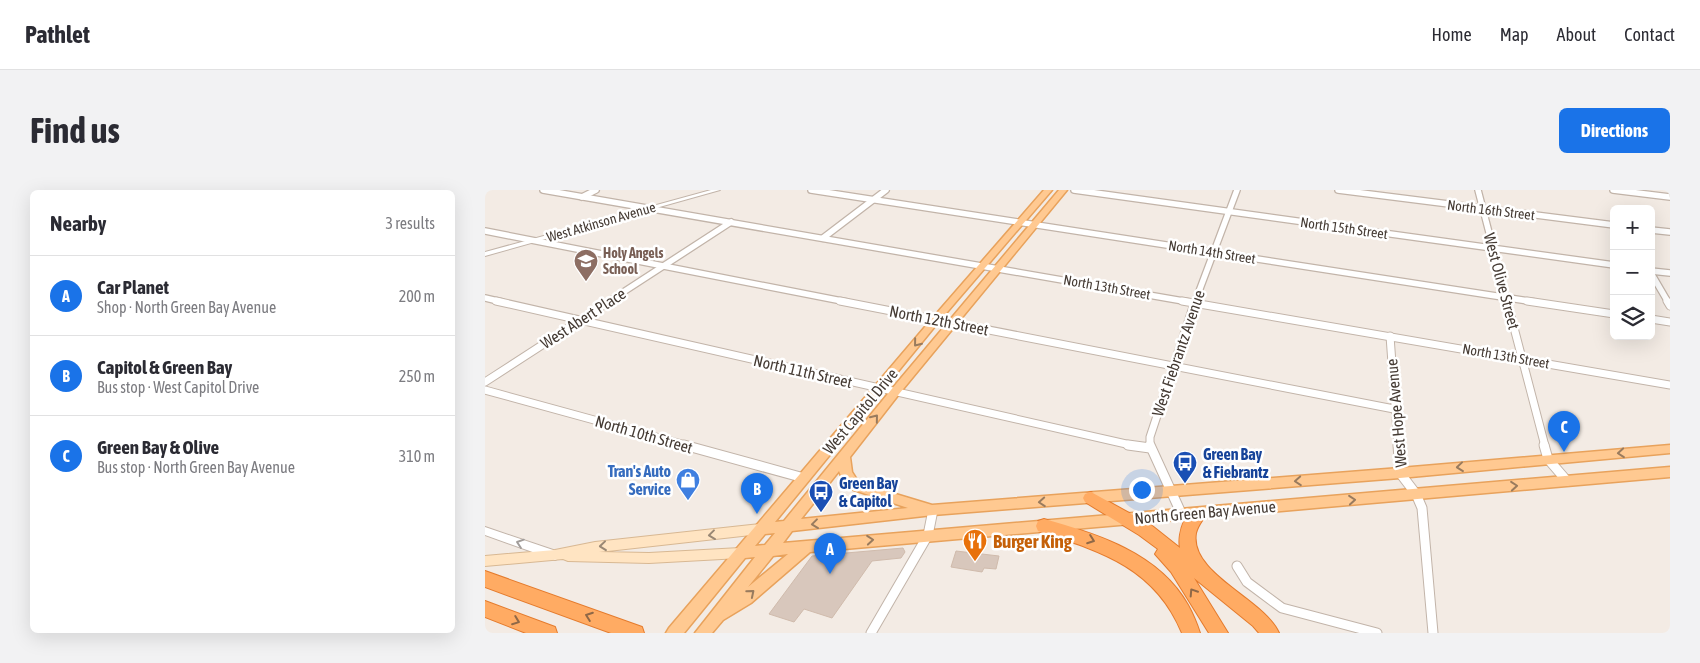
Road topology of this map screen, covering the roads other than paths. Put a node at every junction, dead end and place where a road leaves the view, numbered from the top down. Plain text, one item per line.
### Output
1 (543, 190) edge
2 (595, 190) edge
3 (717, 190) edge
4 (811, 190) edge
5 (886, 190) edge
6 (1048, 190) edge
7 (1063, 190) edge
8 (1074, 190) edge
9 (1237, 190) edge
10 (1338, 190) edge
11 (1478, 190) edge
12 (1613, 190) edge
13 (582, 197) junction
14 (1670, 197) edge
15 (873, 200) junction
16 (649, 208) junction
17 (1483, 209) junction
18 (1229, 212) junction
19 (731, 222) junction
20 (1020, 222) junction
21 (1034, 224) junction
22 (1610, 225) edge
23 (1655, 230) edge
24 (485, 231) edge
25 (1670, 232) edge
26 (823, 238) junction
27 (536, 240) junction
28 (1493, 249) junction
29 (1213, 252) junction
30 (485, 254) edge
31 (1610, 265) edge
32 (663, 266) junction
33 (983, 266) junction
34 (997, 268) junction
35 (1655, 272) edge
36 (1670, 273) edge
37 (1655, 279) edge
38 (1507, 297) junction
39 (485, 298) edge
40 (1195, 302) junction
41 (1670, 306) edge
42 (1610, 313) edge
43 (936, 319) junction
44 (580, 320) junction
45 (1655, 321) edge
46 (952, 322) junction
47 (1669, 324) edge
48 (1390, 336) junction
49 (1522, 359) junction
50 (1173, 367) junction
51 (485, 382) edge
52 (1670, 385) edge
53 (879, 388) junction
54 (485, 390) edge
55 (895, 392) junction
56 (1394, 409) junction
57 (1150, 448) junction
58 (1670, 449) edge
59 (844, 456) junction
60 (1548, 459) junction
61 (1670, 472) edge
62 (1399, 473) junction
63 (804, 478) junction
64 (1567, 481) junction
65 (1171, 490) junction
66 (1416, 494) junction
67 (1091, 498) junction
68 (933, 510) junction
69 (1191, 514) junction
70 (1129, 522) junction
71 (1044, 526) junction
72 (787, 527) junction
73 (760, 529) junction
74 (485, 531) edge
75 (928, 535) junction
76 (807, 546) junction
77 (769, 550) junction
78 (740, 553) junction
79 (555, 555) junction
80 (1237, 566) dead end
81 (487, 569) edge
82 (1210, 581) junction
83 (485, 609) edge
84 (707, 627) edge
85 (548, 633) edge
86 (635, 633) edge
87 (674, 633) edge
88 (871, 633) edge
89 (1191, 633) edge
90 (1219, 633) edge
91 (1271, 633) edge
92 (1377, 633) edge
93 (1433, 633) edge

1 - 13 street, North 13th Street
2 - 13 street
3 - 16 street, West Atkinson Avenue
4 - 15 street, North 14th Street
5 - 15 street
6 - 20 main road, West Capitol Drive
7 - 21 main road, West Capitol Drive
8 - 18 street, North 15th Street
9 - 18 street, West Fiebrantz Avenue
10 - 17 street, North 16th Street
11 - 17 street, West Olive Street
12 - 14 street
13 - 16 street, North 13th Street
15 - 20 street, North 14th Street
15 - 26 street
16 - 19 street, North 13th Street
16 - 27 street, West Atkinson Avenue
17 - 22 street, North 16th Street
17 - 28 street, West Olive Street
18 - 28 street, North 15th Street
18 - 29 street, West Fiebrantz Avenue
19 - 26 street, North 13th Street
19 - 32 street, West Abert Place
20 - 21 street, North 14th Street
20 - 33 main road, West Capitol Drive
21 - 29 street, North 14th Street
21 - 34 main road, West Capitol Drive
23 - 25 street
24 - 27 street, North 12th Street
26 - 33 street, North 13th Street
27 - 30 street, West Atkinson Avenue
27 - 32 street, North 12th Street
28 - 31 street, North 15th Street
28 - 38 street, West Olive Street
29 - 38 street, North 14th Street
29 - 40 street, West Fiebrantz Avenue
32 - 43 street, North 12th Street
32 - 44 street, West Abert Place
33 - 34 street, North 13th Street
33 - 43 main road, West Capitol Drive
34 - 40 street, North 13th Street
34 - 46 main road, West Capitol Drive
35 - 36 street
37 - 41 street
38 - 42 street, North 14th Street
38 - 49 street, West Olive Street
39 - 44 street, North 11th Street
40 - 48 street, North 13th Street
40 - 50 street, West Fiebrantz Avenue
43 - 46 street, North 12th Street
43 -> 53 main road, West Capitol Drive
44 - 51 street, West Abert Place
44 - 53 street, North 11th Street
45 - 47 street
46 - 50 street, North 12th Street
46 - 55 main road, West Capitol Drive
48 - 49 street, North 13th Street
48 - 56 street, West Hope Avenue
49 - 52 street, North 13th Street
49 - 60 street, West Olive Street
50 - 56 street, North 12th Street
50 - 57 street, West Fiebrantz Avenue
53 - 55 street, North 11th Street
53 - 63 main road, West Capitol Drive
54 - 63 street, North 10th Street
55 - 57 street, North 11th Street
59 -> 55 main road, West Capitol Drive
56 - 62 street, West Hope Avenue
57 - 65 street
58 -> 60 main road, North Green Bay Avenue
59 - 68 main road
59 - 72 main road, West Capitol Drive
60 -> 62 main road, North Green Bay Avenue
60 - 64 street, West Olive Street
61 - 64 main road, North Green Bay Avenue
62 -> 65 main road, North Green Bay Avenue
62 - 66 street, West Hope Avenue
63 - 73 main road, West Capitol Drive
66 -> 64 main road, North Green Bay Avenue
65 - 67 main road, North Green Bay Avenue
65 - 69 street
69 -> 66 main road, North Green Bay Avenue
66 - 93 street, West Hope Avenue
67 -> 68 main road, North Green Bay Avenue
67 - 70 highway
68 -> 72 main road, North Green Bay Avenue
68 - 75 street
69 - 70 main road, North Green Bay Avenue
69 - 82 highway
70 - 71 main road, North Green Bay Avenue
70 - 82 highway
90 -> 70 highway
71 - 75 main road, North Green Bay Avenue
71 -> 89 highway
72 - 73 main road, North Green Bay Avenue
72 - 77 main road, West Capitol Drive
73 - 78 main road, West Capitol Drive
73 -> 79 main road
79 -> 74 street
76 -> 75 main road, North Green Bay Avenue
75 - 88 street
76 - 77 main road, North Green Bay Avenue
84 -> 76 main road
77 - 78 main road, North Green Bay Avenue
77 - 84 main road, West Capitol Drive
78 - 79 main road
78 - 87 main road, West Capitol Drive
79 - 81 main road
80 - 92 street
86 -> 81 highway
82 - 91 highway
83 -> 85 highway

